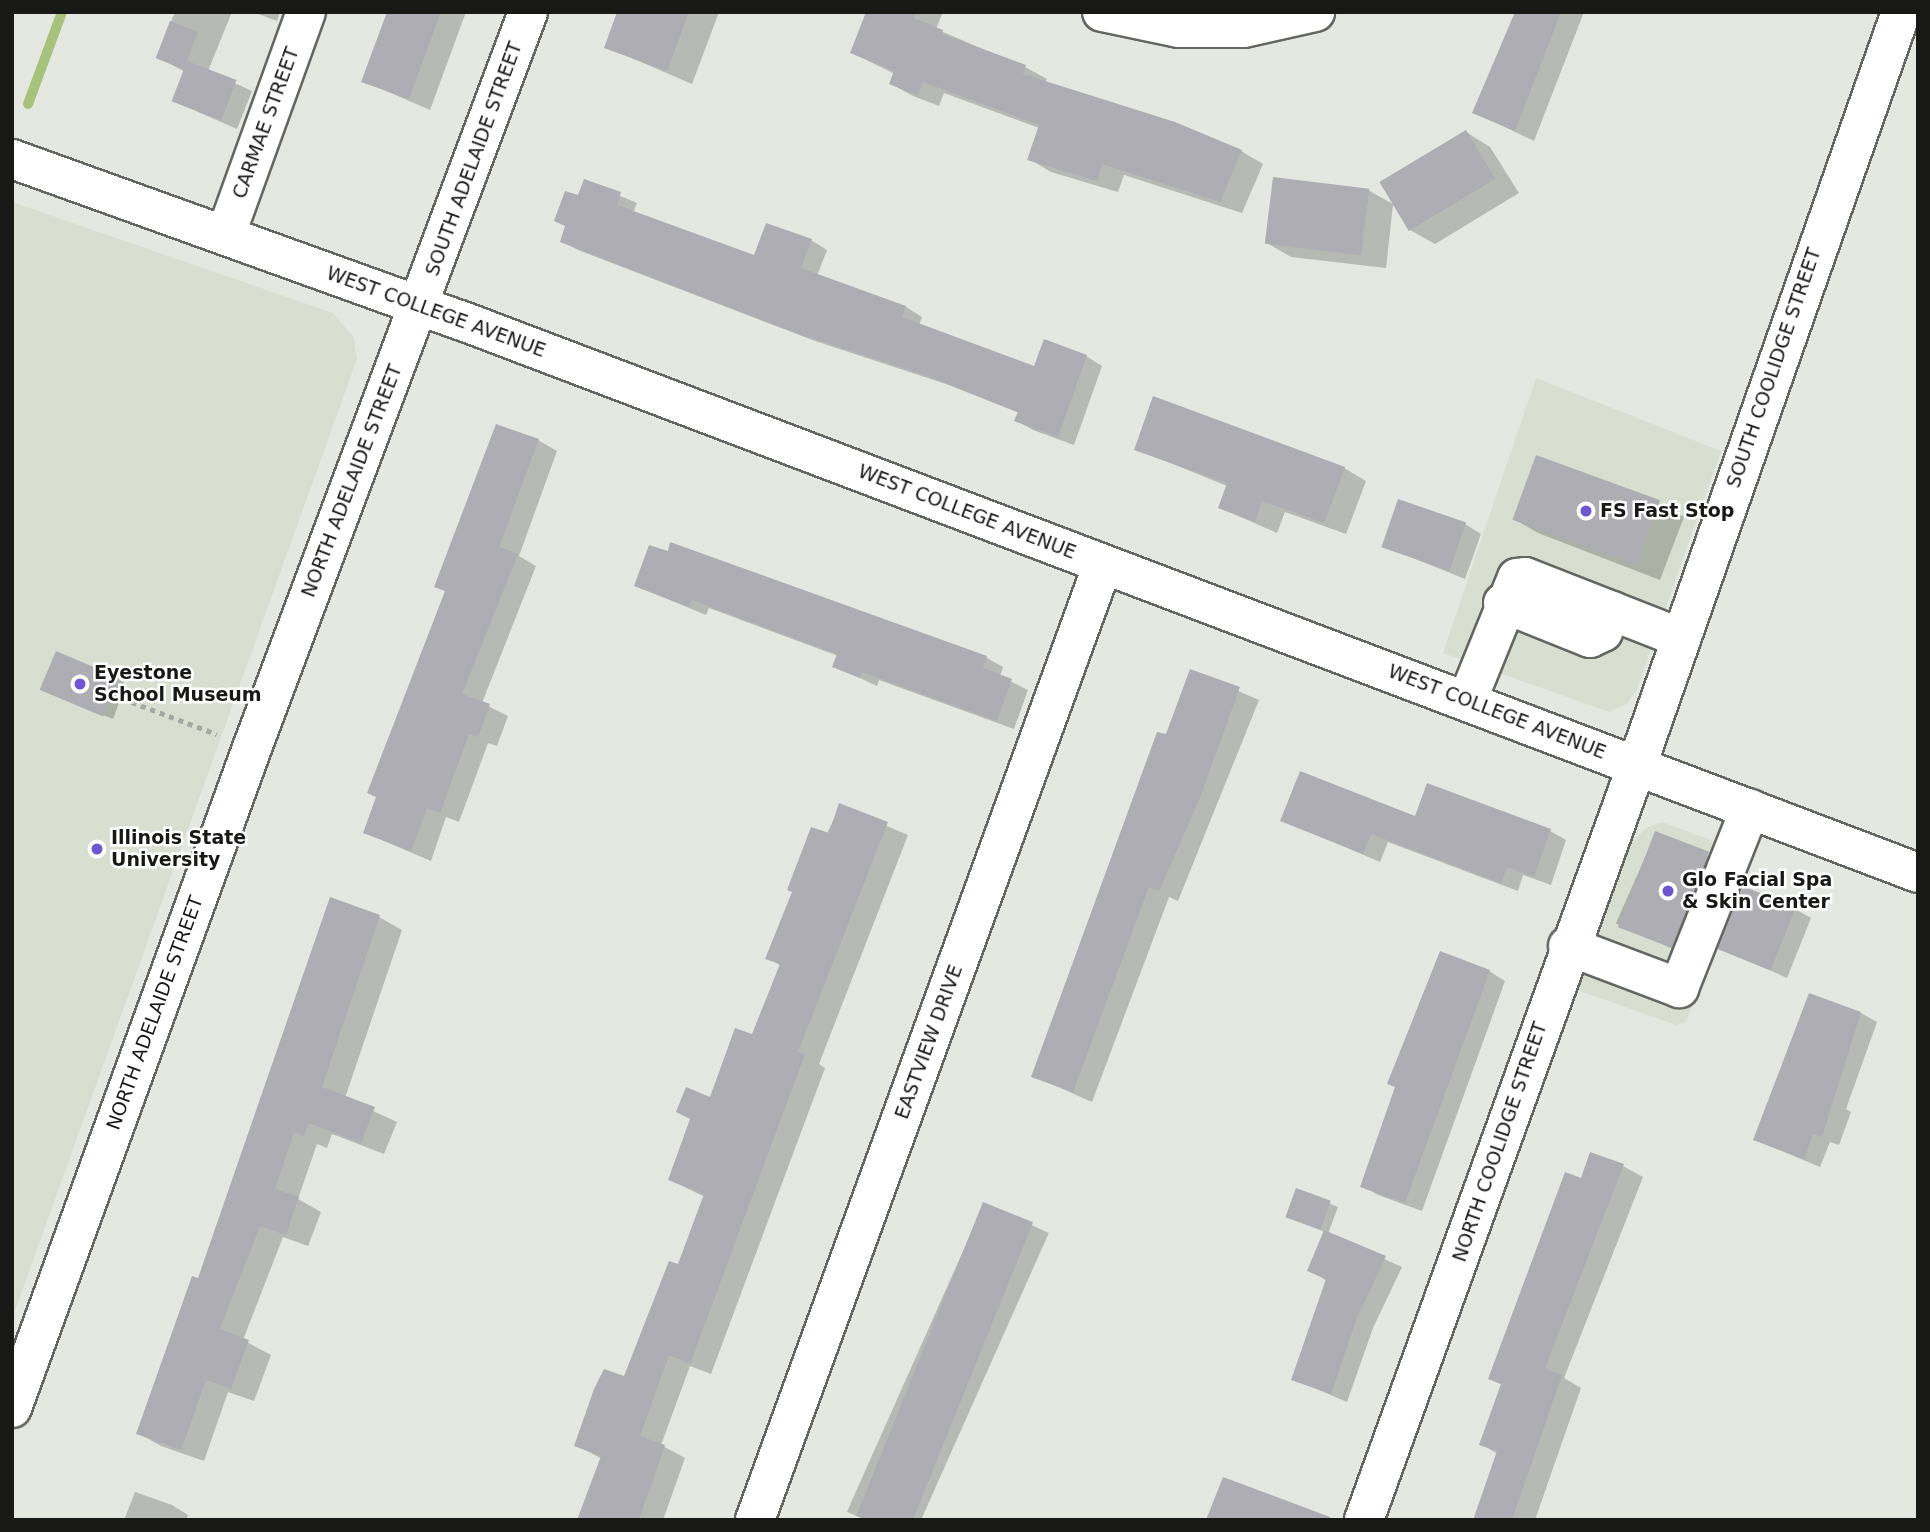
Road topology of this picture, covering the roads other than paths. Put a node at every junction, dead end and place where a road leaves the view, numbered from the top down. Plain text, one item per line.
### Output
1 (306, 12) edge
2 (528, 12) edge
3 (1102, 12) edge
4 (1315, 12) edge
5 (1901, 12) edge
6 (12, 159) edge
7 (226, 234) junction
8 (419, 305) junction
9 (1103, 564) junction
10 (1681, 638) junction
11 (1467, 701) junction
12 (1637, 765) junction
13 (1750, 809) junction
14 (1918, 873) edge
15 (1568, 946) junction
16 (12, 1408) edge
17 (755, 1520) edge
18 (1364, 1520) edge

1 - 7 street, CARMAE STREET
2 - 8 street, SOUTH ADELAIDE STREET
3 - 4 street
5 - 10 street, SOUTH COOLIDGE STREET
6 - 7 street, WEST COLLEGE AVENUE
7 - 8 street, WEST COLLEGE AVENUE
8 - 9 street, WEST COLLEGE AVENUE
8 - 16 street, NORTH ADELAIDE STREET
9 - 11 street, WEST COLLEGE AVENUE
9 - 17 street, EASTVIEW DRIVE
10 - 11 street
10 - 12 street, SOUTH COOLIDGE STREET
11 - 12 street, WEST COLLEGE AVENUE
12 - 13 street, WEST COLLEGE AVENUE
12 - 15 street, NORTH COOLIDGE STREET
13 - 14 street, WEST COLLEGE AVENUE
13 - 15 street
15 - 18 street, NORTH COOLIDGE STREET

